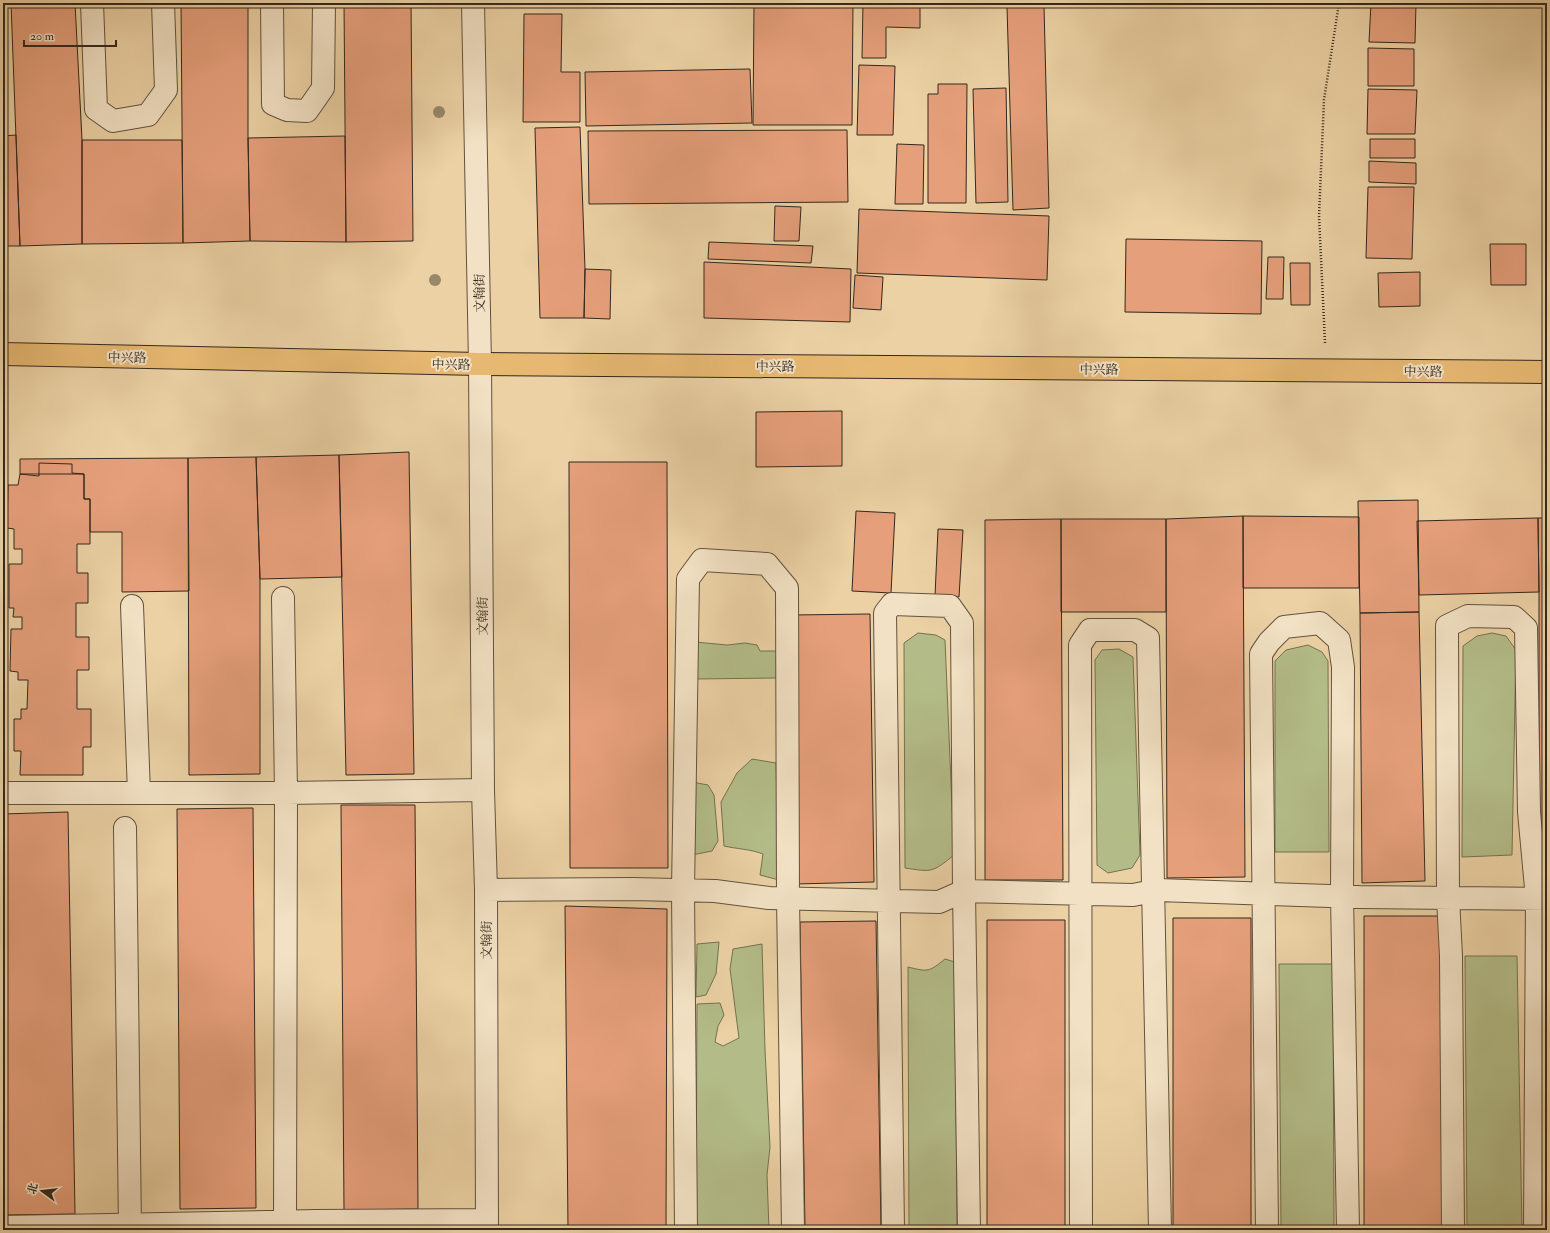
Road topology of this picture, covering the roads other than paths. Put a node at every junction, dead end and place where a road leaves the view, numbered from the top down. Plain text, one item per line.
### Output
1 (92, 3) edge
2 (163, 3) edge
3 (272, 3) edge
4 (324, 3) edge
5 (473, 3) edge
6 (3, 354) edge
7 (480, 364) junction
8 (1547, 372) edge
9 (283, 598) dead end
10 (132, 606) dead end
11 (483, 790) junction
12 (3, 793) edge
13 (139, 793) junction
14 (286, 793) junction
15 (125, 828) dead end
16 (486, 890) junction
17 (683, 890) junction
18 (964, 891) junction
19 (1152, 891) junction
20 (1080, 894) junction
21 (1264, 894) junction
22 (1342, 896) junction
23 (788, 898) junction
24 (1448, 898) junction
25 (1542, 899) edge
26 (889, 900) junction
27 (487, 1225) edge
28 (284, 1226) edge
29 (3, 1227) edge
30 (130, 1227) edge
31 (686, 1230) edge
32 (793, 1230) edge
33 (893, 1230) edge
34 (969, 1230) edge
35 (1081, 1230) edge
36 (1160, 1230) edge
37 (1267, 1230) edge
38 (1348, 1230) edge
39 (1453, 1230) edge
40 (1534, 1230) edge

1 - 2 street
3 - 4 street
5 - 7 street, 文翰街
6 - 7 main road, 中兴路
7 - 8 main road, 中兴路
7 - 11 street, 文翰街
9 - 14 street
10 - 13 street
11 - 14 street
11 - 16 street, 文翰街
12 - 13 street
13 - 14 street
14 - 28 street
15 - 30 street
16 - 17 street
16 - 27 street, 文翰街
17 - 23 street
17 - 23 street
17 - 31 street
18 - 20 street
18 - 26 street
18 - 26 street
18 - 34 street
19 - 20 street
19 - 20 street
19 - 21 street
19 - 36 street
20 - 35 street
21 - 22 street
21 - 22 street
21 - 37 street
22 - 24 street
22 - 38 street
23 - 26 street
23 - 32 street
24 - 25 street
24 - 25 street
24 - 39 street
25 - 40 street
26 - 33 street
27 - 28 street
28 - 30 street
29 - 30 street

